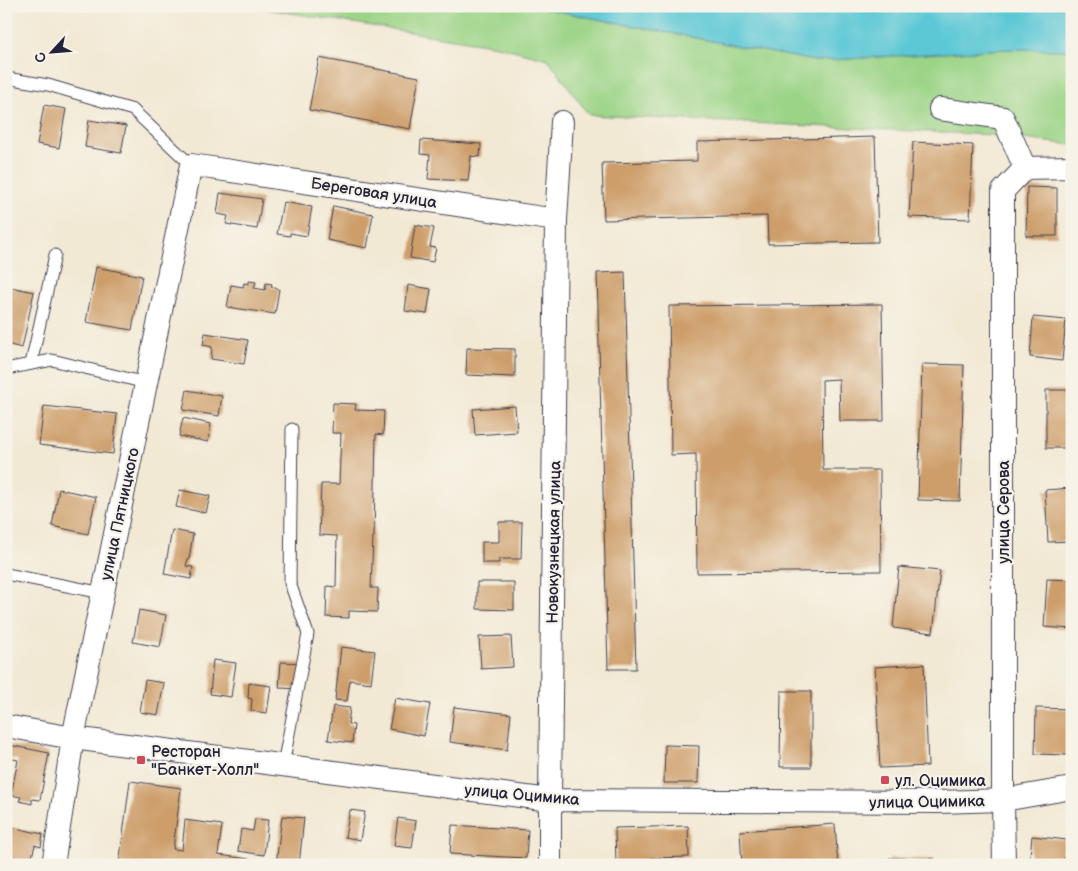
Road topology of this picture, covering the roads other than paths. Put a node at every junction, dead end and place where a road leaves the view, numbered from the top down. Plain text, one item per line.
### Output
1 (6, 78) edge
2 (940, 109) dead end
3 (562, 122) dead end
4 (191, 165) junction
5 (1072, 167) edge
6 (1025, 168) junction
7 (556, 220) junction
8 (55, 255) dead end
9 (31, 364) junction
10 (6, 369) edge
11 (146, 383) junction
12 (292, 429) dead end
13 (6, 574) edge
14 (103, 593) junction
15 (6, 726) edge
16 (73, 738) junction
17 (283, 765) junction
18 (1072, 788) edge
19 (550, 800) junction
20 (1003, 800) junction
21 (54, 865) edge
22 (550, 865) edge
23 (1004, 865) edge

1 - 4 lane
2 - 6 street
3 - 7 street, Новокузнецкая улица
4 - 7 street, Береговая улица
4 - 11 street, улица Пятницкого
5 - 6 street
6 - 20 street, улица Серова
7 - 19 street, Новокузнецкая улица
8 - 9 lane
9 - 10 lane
9 - 11 lane
11 - 14 street, улица Пятницкого
12 - 17 lane
13 - 14 lane
14 - 16 street, улица Пятницкого
15 - 16 street, улица Оцимика
16 - 17 street, улица Оцимика
16 - 21 street, улица Пятницкого
17 - 19 street, улица Оцимика
18 - 20 street, улица Оцимика
19 - 20 street, улица Оцимика
19 - 22 street, Новокузнецкая улица
20 - 23 street, улица Серова

